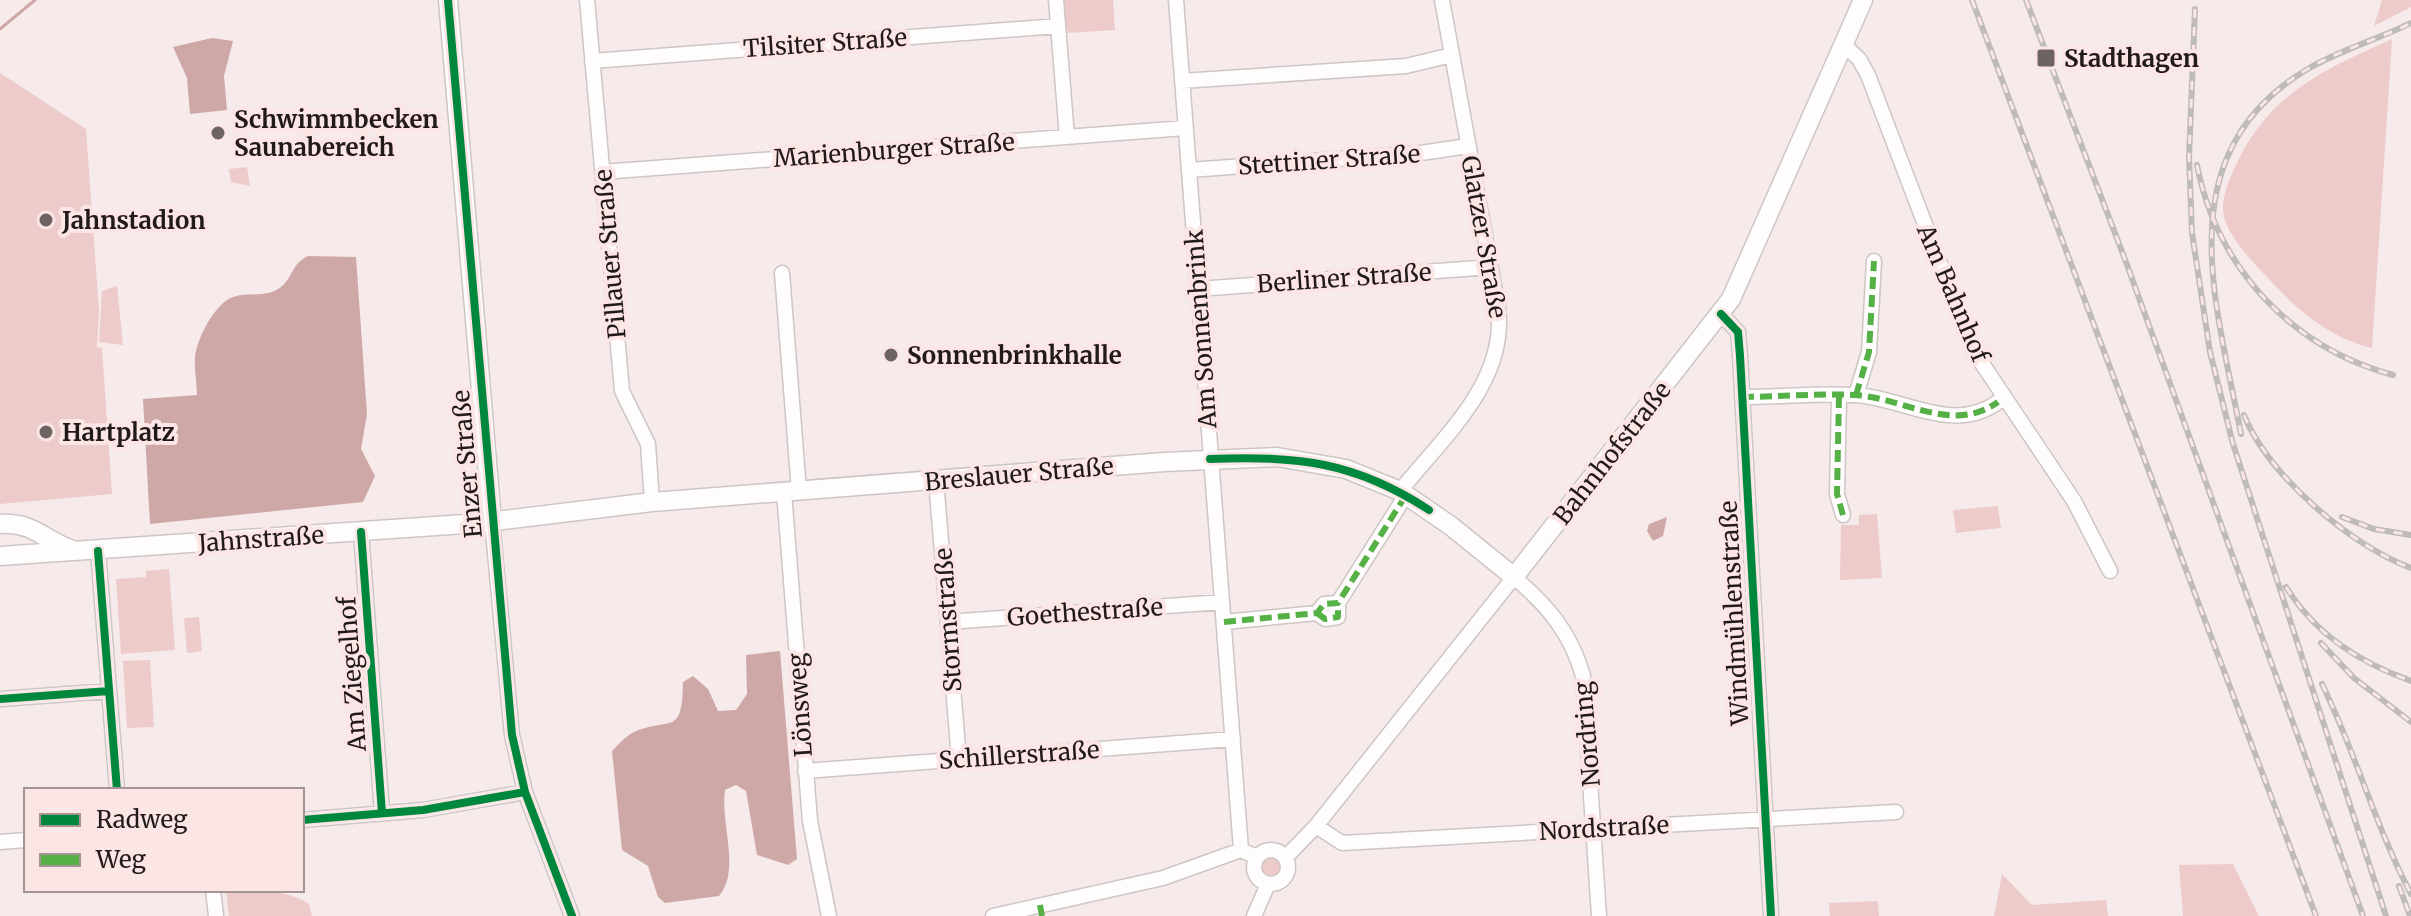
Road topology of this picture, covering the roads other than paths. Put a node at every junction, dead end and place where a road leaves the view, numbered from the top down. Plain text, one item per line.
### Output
1 (448, 0) edge
2 (587, 0) edge
3 (1056, 0) edge
4 (1176, 0) edge
5 (1442, 0) edge
6 (1863, 0) edge
7 (1058, 26) junction
8 (1844, 45) junction
9 (1452, 55) junction
10 (592, 61) junction
11 (1182, 81) junction
12 (1185, 128) junction
13 (1067, 137) junction
14 (1468, 146) junction
15 (1189, 170) junction
16 (602, 172) junction
17 (1874, 261) dead end
18 (1491, 267) junction
19 (782, 273) dead end
20 (1198, 289) junction
21 (1721, 314) junction
22 (1856, 395) junction
23 (1839, 396) junction
24 (1742, 397) junction
25 (1998, 402) dead end
26 (1210, 459) junction
27 (936, 480) junction
28 (792, 491) junction
29 (1403, 493) junction
30 (652, 502) junction
31 (1843, 515) dead end
32 (492, 521) junction
33 (0, 524) edge
34 (38, 532) junction
35 (361, 532) junction
36 (98, 551) junction
37 (78, 553) junction
38 (30, 554) junction
39 (0, 556) edge
40 (2110, 571) dead end
41 (1514, 577) junction
42 (1222, 602) junction
43 (948, 622) junction
44 (1224, 622) junction
45 (109, 691) junction
46 (0, 699) edge
47 (1233, 739) junction
48 (959, 760) junction
49 (805, 771) junction
50 (117, 788) edge
51 (525, 792) junction
52 (1896, 812) dead end
53 (382, 813) junction
54 (1765, 819) junction
55 (304, 820) edge
56 (1316, 826) junction
57 (1594, 828) junction
58 (24, 840) edge
59 (0, 842) edge
60 (1241, 850) junction
61 (1257, 857) junction
62 (1285, 858) junction
63 (1268, 884) junction
64 (213, 892) edge
65 (1041, 910) edge
66 (216, 916) edge
67 (572, 916) edge
68 (829, 916) edge
69 (993, 916) edge
70 (1254, 916) edge
71 (1599, 916) edge
72 (1771, 916) edge

1 - 32 main road, Enzer Straße
2 - 10 street, Pillauer Straße
3 - 7 street
4 - 11 street, Am Sonnenbrink
5 - 9 street, Glatzer Straße
6 - 8 main road, Bahnhofstraße
7 - 10 street, Tilsiter Straße
7 - 13 street
8 - 21 main road, Bahnhofstraße
8 - 40 street, Am Bahnhof
9 - 11 street
9 - 14 street, Glatzer Straße
10 - 16 street, Pillauer Straße
11 - 12 street, Am Sonnenbrink
12 - 13 street, Marienburger Straße
12 - 15 street, Am Sonnenbrink
13 - 16 street, Marienburger Straße
14 - 15 street, Stettiner Straße
14 - 18 street, Glatzer Straße
15 - 20 street, Am Sonnenbrink
16 - 30 street, Pillauer Straße
17 - 22 street
18 - 20 street, Berliner Straße
18 - 29 street, Glatzer Straße
19 - 28 street, Lönsweg
20 - 26 street, Am Sonnenbrink
21 - 24 street, Windmühlenstraße
21 - 41 main road, Bahnhofstraße
22 - 23 street
22 - 25 street
23 - 24 street
23 - 31 street
24 - 54 street, Windmühlenstraße
26 - 27 main road, Breslauer Straße
26 - 29 main road, Breslauer Straße
26 - 42 street, Am Sonnenbrink
27 - 28 main road, Breslauer Straße
27 - 43 street, Stormstraße
28 - 30 main road, Breslauer Straße
28 - 49 street, Lönsweg
29 - 41 main road, Breslauer Straße
29 - 44 street, Glatzer Straße
30 - 32 main road, Breslauer Straße
32 - 35 main road, Jahnstraße
32 - 51 street, Enzer Straße
33 - 34 main road
34 - 37 main road
34 - 38 main road
35 - 36 main road, Jahnstraße
35 - 53 street, Am Ziegelhof
36 - 37 main road, Jahnstraße
36 - 45 street
37 - 38 main road, Jahnstraße
38 - 39 main road, Jahnstraße
41 - 56 street, Bahnhofstraße
41 - 57 street, Nordring
42 - 43 street, Goethestraße
42 - 44 street, Am Sonnenbrink
43 - 48 street, Stormstraße
44 - 47 street, Am Sonnenbrink
45 - 46 street
45 - 50 street
47 - 48 street, Schillerstraße
47 - 60 street, Am Sonnenbrink
48 - 49 street, Schillerstraße
49 - 68 street, Lönsweg
51 - 53 street
51 - 67 street, Enzer Straße
52 - 54 street, Nordstraße
53 - 55 street
54 - 57 street, Nordstraße
54 - 72 street, Windmühlenstraße
56 - 57 street, Nordstraße
56 - 62 street, Bahnhofstraße
57 - 71 street, Nordring
58 - 59 street
60 - 61 street
60 - 65 street
61 - 62 street
61 - 63 street
62 - 63 street
63 - 70 street
64 - 66 street
65 - 69 street

